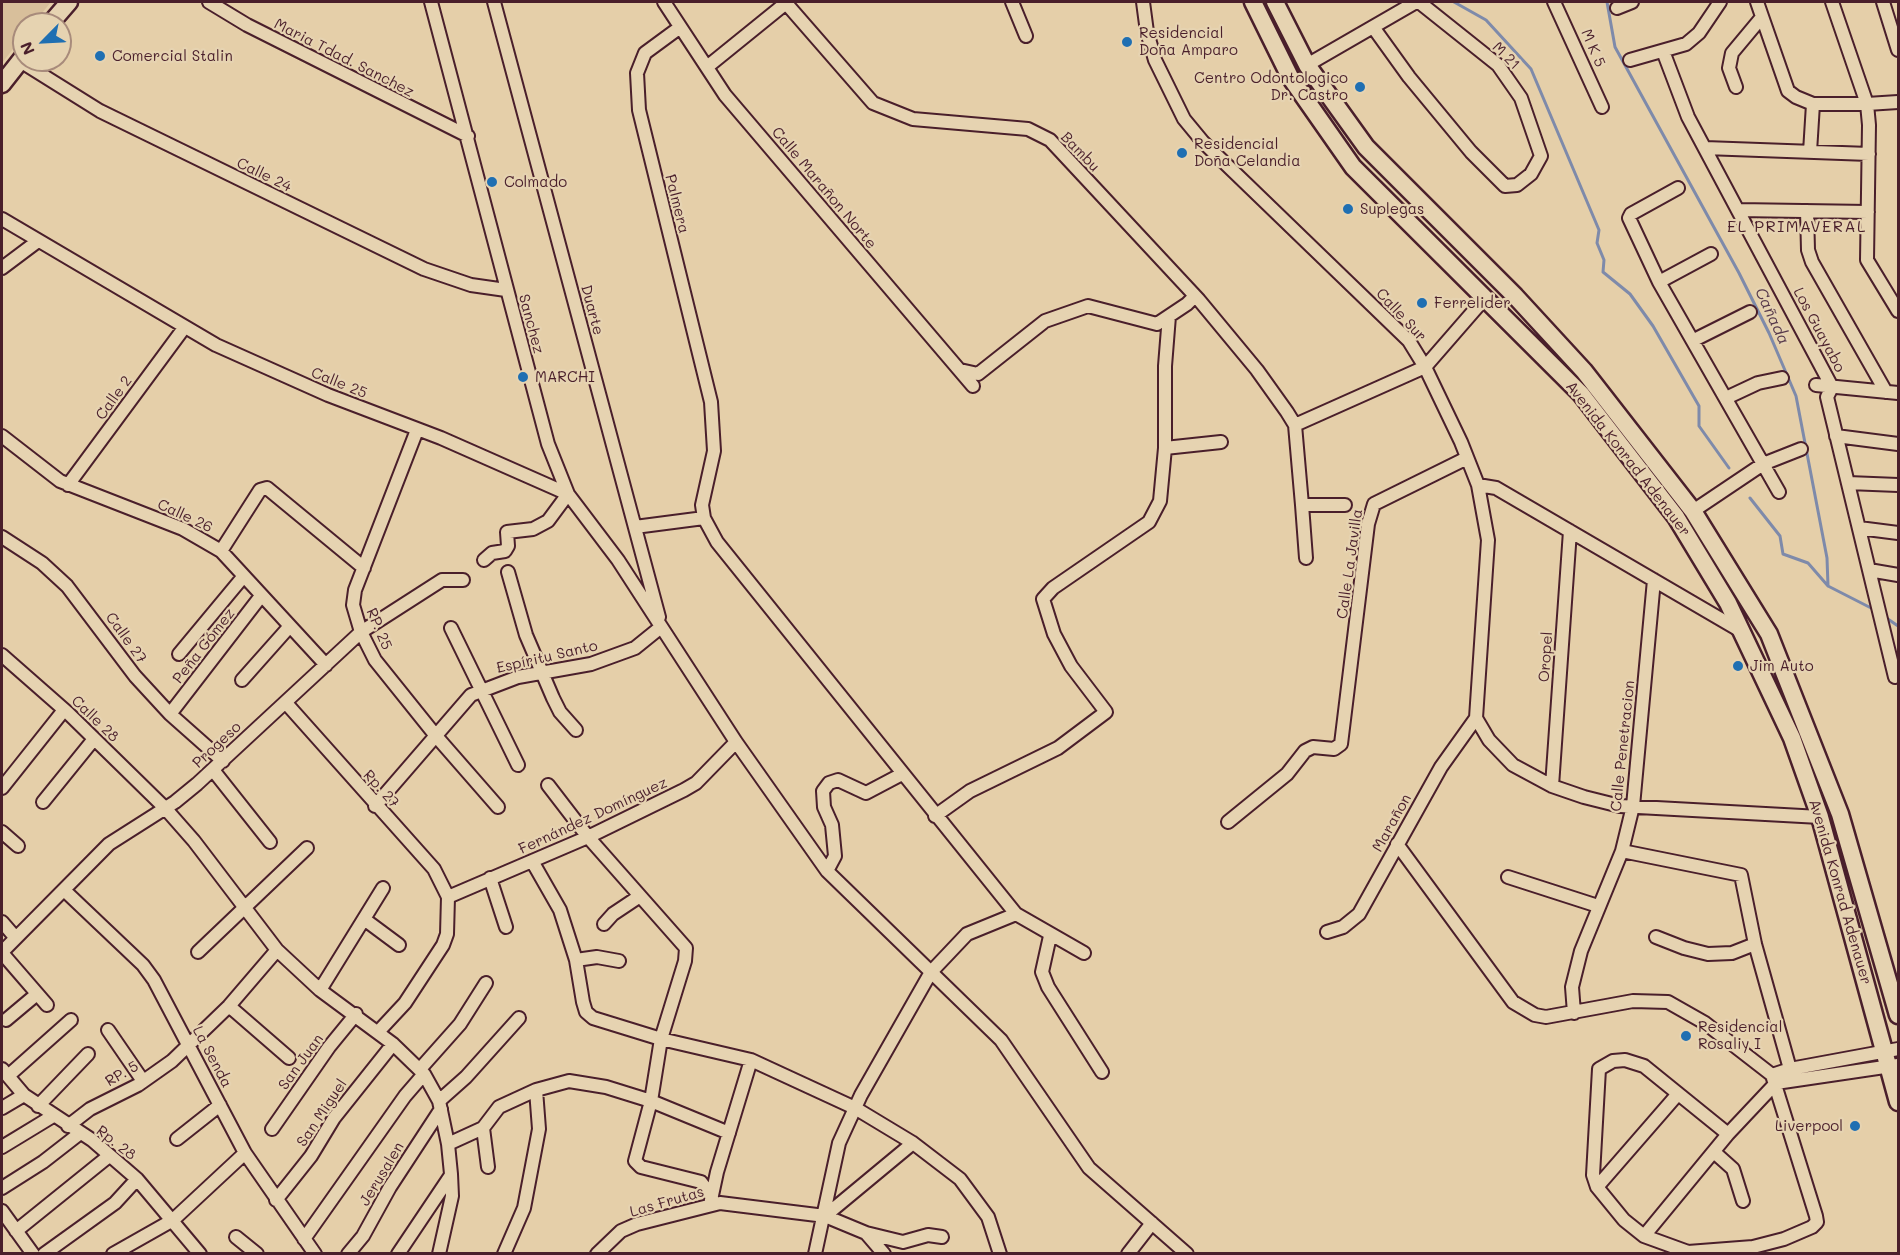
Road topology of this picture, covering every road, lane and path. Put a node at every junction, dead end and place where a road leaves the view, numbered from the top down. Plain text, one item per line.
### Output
1 (209, 2) edge
2 (495, 2) edge
3 (663, 2) edge
4 (785, 2) edge
5 (1012, 2) edge
6 (1143, 2) edge
7 (1253, 2) edge
8 (1275, 2) edge
9 (1417, 2) edge
10 (1554, 2) edge
11 (1719, 2) edge
12 (1757, 2) edge
13 (1832, 2) edge
14 (1883, 2) edge
15 (430, 3) edge
16 (1762, 17) junction
17 (1373, 27) junction
18 (679, 28) junction
19 (1026, 36) dead end
20 (1899, 50) edge
21 (1663, 51) junction
22 (1630, 60) dead end
23 (1307, 65) junction
24 (706, 67) junction
25 (12, 71) edge
26 (43, 72) edge
27 (2, 84) edge
28 (1736, 87) dead end
29 (1899, 102) edge
30 (1813, 104) junction
31 (1867, 104) junction
32 (1602, 107) dead end
33 (468, 136) junction
34 (1705, 148) junction
35 (1810, 152) junction
36 (1869, 154) junction
37 (1380, 164) junction
38 (1364, 179) junction
39 (1678, 188) dead end
40 (1738, 210) junction
41 (1807, 211) junction
42 (1868, 212) junction
43 (2, 219) edge
44 (38, 241) junction
45 (1711, 254) dead end
46 (2, 268) edge
47 (1659, 282) junction
48 (506, 290) junction
49 (1195, 296) junction
50 (1485, 298) junction
51 (1899, 311) edge
52 (1750, 312) dead end
53 (1169, 316) junction
54 (184, 328) junction
55 (1694, 340) junction
56 (1425, 367) junction
57 (960, 370) junction
58 (1782, 378) dead end
59 (973, 386) dead end
60 (1816, 386) dead end
61 (1832, 387) junction
62 (1892, 393) edge
63 (1725, 398) junction
64 (1295, 425) junction
65 (417, 430) junction
66 (2, 436) edge
67 (1836, 436) junction
68 (1221, 442) dead end
69 (1899, 444) edge
70 (1165, 448) junction
71 (1801, 449) dead end
72 (1467, 458) junction
73 (1764, 464) junction
74 (1848, 483) junction
75 (68, 485) junction
76 (1478, 485) junction
77 (1899, 485) edge
78 (1779, 492) dead end
79 (568, 494) junction
80 (1302, 505) junction
81 (1345, 505) dead end
82 (1693, 511) junction
83 (704, 518) junction
84 (635, 527) junction
85 (1859, 528) junction
86 (1570, 531) junction
87 (1899, 533) edge
88 (2, 537) edge
89 (221, 551) junction
90 (1306, 558) dead end
91 (484, 560) dead end
92 (364, 568) junction
93 (1869, 570) junction
94 (508, 572) dead end
95 (1899, 574) edge
96 (243, 577) junction
97 (463, 580) dead end
98 (1654, 580) junction
99 (261, 596) junction
100 (290, 626) junction
101 (661, 627) junction
102 (451, 628) dead end
103 (361, 632) junction
104 (1745, 634) junction
105 (179, 654) dead end
106 (2, 655) edge
107 (326, 665) junction
108 (543, 674) junction
109 (1895, 677) dead end
110 (242, 680) dead end
111 (480, 689) junction
112 (286, 703) junction
113 (64, 710) junction
114 (170, 714) junction
115 (1476, 718) junction
116 (576, 730) dead end
117 (436, 736) junction
118 (94, 739) junction
119 (736, 742) junction
120 (223, 761) junction
121 (518, 765) dead end
122 (213, 770) junction
123 (902, 774) junction
124 (548, 785) dead end
125 (1552, 786) junction
126 (2, 788) edge
127 (42, 802) dead end
128 (375, 806) junction
129 (1633, 806) junction
130 (498, 807) dead end
131 (165, 808) junction
132 (935, 816) junction
133 (1820, 817) junction
134 (1228, 822) dead end
135 (2, 832) edge
136 (588, 837) junction
137 (270, 842) dead end
138 (1397, 844) junction
139 (18, 846) dead end
140 (307, 848) dead end
141 (1622, 851) junction
142 (532, 861) junction
143 (827, 871) junction
144 (1508, 877) dead end
145 (490, 878) junction
146 (383, 888) dead end
147 (64, 890) junction
148 (640, 896) junction
149 (448, 897) junction
150 (1598, 906) junction
151 (242, 907) junction
152 (1016, 914) junction
153 (364, 920) junction
154 (2, 922) edge
155 (604, 924) dead end
156 (506, 927) dead end
157 (1327, 932) dead end
158 (1050, 936) junction
159 (15, 937) junction
160 (1656, 937) dead end
161 (1755, 944) junction
162 (399, 945) dead end
163 (277, 950) junction
164 (2, 952) edge
165 (198, 952) dead end
166 (1084, 953) dead end
167 (576, 960) junction
168 (619, 961) dead end
169 (931, 972) junction
170 (1894, 979) edge
171 (486, 983) dead end
172 (320, 990) junction
173 (37, 994) junction
174 (47, 1005) dead end
175 (229, 1006) junction
176 (1898, 1010) edge
177 (1574, 1013) junction
178 (356, 1014) junction
179 (519, 1018) dead end
180 (6, 1020) dead end
181 (71, 1020) dead end
182 (108, 1030) dead end
183 (378, 1032) junction
184 (661, 1038) junction
185 (393, 1044) junction
186 (189, 1046) junction
187 (88, 1054) dead end
188 (289, 1058) dead end
189 (1893, 1058) edge
190 (751, 1060) junction
191 (1790, 1069) junction
192 (422, 1071) junction
193 (1102, 1072) dead end
194 (5, 1073) edge
195 (1774, 1079) junction
196 (143, 1081) junction
197 (536, 1090) junction
198 (24, 1095) junction
199 (1677, 1095) junction
200 (651, 1101) junction
201 (1899, 1102) edge
202 (220, 1105) junction
203 (440, 1105) junction
204 (38, 1106) junction
205 (2, 1108) edge
206 (855, 1108) junction
207 (53, 1116) junction
208 (483, 1128) junction
209 (272, 1129) dead end
210 (74, 1130) junction
211 (729, 1133) junction
212 (1728, 1134) junction
213 (177, 1139) dead end
214 (913, 1143) junction
215 (448, 1144) junction
216 (2, 1147) edge
217 (1714, 1152) junction
218 (245, 1153) junction
219 (109, 1156) junction
220 (488, 1167) dead end
221 (451, 1174) junction
222 (137, 1179) junction
223 (1597, 1187) junction
224 (2, 1188) edge
225 (276, 1200) junction
226 (711, 1201) junction
227 (1743, 1201) dead end
228 (2, 1211) edge
229 (825, 1216) junction
230 (173, 1221) junction
231 (1152, 1223) junction
232 (16, 1231) junction
233 (866, 1233) junction
234 (1644, 1236) junction
235 (236, 1237) dead end
236 (942, 1237) dead end
237 (304, 1239) junction
238 (33, 1254) edge
239 (44, 1254) edge
240 (113, 1254) edge
241 (200, 1254) edge
242 (257, 1254) edge
243 (315, 1254) edge
244 (348, 1254) edge
245 (398, 1254) edge
246 (439, 1254) edge
247 (504, 1254) edge
248 (597, 1254) edge
249 (815, 1254) edge
250 (884, 1254) edge
251 (1000, 1254) edge
252 (1128, 1254) edge
253 (1187, 1254) edge

1 - 33 street, Maria Tdad. Sanchez
2 - 84 street, Duarte
3 - 18 street, Calle Marañon Norte
4 - 24 street
4 - 49 street, Bambu
5 - 19 street
6 - 56 street, Calle Sur
7 - 38 main road, Avenida Konrad Adenauer
8 - 23 main road, Avenida Konrad Adenauer
9 - 17 street
9 - 17 street, M 21
10 - 32 street, M K 5
11 - 21 street
12 - 16 street
13 - 31 street
14 - 20 street
15 - 33 street, Sanchez
16 - 28 street
16 - 30 street
17 - 23 street
18 - 24 street, Calle Marañon Norte
18 - 83 street, Palmera
21 - 22 street
21 - 34 street, Los Guayabo
23 - 37 main road, Avenida Konrad Adenauer
24 - 57 street, Calle Marañon Norte
25 - 27 main road
26 - 48 street, Calle 24
29 - 31 street
30 - 31 street
30 - 35 street
31 - 36 street
33 - 48 street, Sanchez
34 - 35 street
34 - 40 street, Los Guayabo
35 - 36 street
36 - 42 street
37 - 38 main road
37 - 82 main road, Avenida Konrad Adenauer
38 - 50 main road, Avenida Konrad Adenauer
39 - 47 street
40 - 41 street
40 - 61 street, Los Guayabo
41 - 42 street
41 - 62 street
42 - 51 street
43 - 44 street, Calle 25
44 - 46 street
44 - 54 street, Calle 25
45 - 47 street
47 - 55 street
48 - 79 street, Sanchez
49 - 53 street
49 - 64 street, Bambu
50 - 56 street
50 - 104 main road, Avenida Konrad Adenauer
52 - 55 street
53 - 57 street
53 - 70 street
54 - 65 street, Calle 25
54 - 75 street, Calle 2
55 - 63 street
56 - 64 street
56 - 72 street, Calle Sur
57 - 59 street, Calle Marañon Norte
58 - 63 street
60 - 61 street
61 - 62 street
61 - 67 street, Los Guayabo
63 - 73 street
64 - 80 street
65 - 79 street, Calle 25
65 - 92 street, RP. 25
66 - 75 street, Calle 26
67 - 69 street
67 - 74 street, Los Guayabo
68 - 70 street
70 - 132 street
71 - 73 street
72 - 76 street, Calle Sur
72 - 134 street, Calle La Javilla
73 - 78 street
73 - 82 street
74 - 77 street
74 - 85 street, Los Guayabo
75 - 89 street, Calle 26
76 - 86 street
76 - 115 street, Calle Sur
79 - 91 street
79 - 101 street, Sanchez
80 - 81 street
80 - 90 street
82 - 170 main road, Avenida Konrad Adenauer
83 - 84 street
83 - 123 street
84 - 101 street, Duarte
85 - 87 street
85 - 93 street, Los Guayabo
86 - 98 street
86 - 125 street, Oropel
88 - 114 street, Calle 27
89 - 92 street
89 - 96 street, Calle 26
92 - 103 street, RP. 25
93 - 95 street
93 - 109 street, Los Guayabo
94 - 108 street
96 - 99 street, Calle 26
96 - 105 street
97 - 103 street, Progeso
98 - 104 street
98 - 129 street, Calle Penetracion
99 - 100 street, Calle 26
99 - 114 street, Peña Gómez
100 - 107 street, Calle 26
100 - 110 street
101 - 108 street, Espíritu Santo
101 - 119 street, Sanchez
102 - 111 street
103 - 107 street, Progeso
103 - 117 street, RP. 25
104 - 133 main road, Avenida Konrad Adenauer
106 - 113 street, Calle 28
107 - 112 street, Progeso
108 - 111 street, Espíritu Santo
108 - 116 street
111 - 117 street, Espíritu Santo
111 - 121 street
112 - 120 street, Progeso
112 - 128 street, Rp. 27
113 - 118 street, Calle 28
113 - 126 street
114 - 120 street, Calle 27
115 - 125 street
115 - 138 street, Marañon
117 - 128 street, Espíritu Santo
117 - 130 street, RP. 25
118 - 127 street
118 - 131 street, Calle 28
119 - 136 street, Fernández Domínguez
119 - 143 street, Sanchez
120 - 122 street, Progeso
122 - 131 street, Progeso
122 - 137 street
123 - 132 street
123 - 143 street
124 - 136 street
125 - 129 street
128 - 149 street, Rp. 27
129 - 133 street
129 - 141 street, Calle Penetracion
131 - 147 street, Progeso
131 - 151 street, Calle 28
132 - 152 street
133 - 189 main road, Avenida Konrad Adenauer
135 - 139 street
136 - 142 street, Fernández Domínguez
136 - 148 street
138 - 157 street, Marañon
138 - 177 street
140 - 151 street
141 - 150 street, Calle Penetracion
141 - 161 street
142 - 145 street, Fernández Domínguez
142 - 167 street
143 - 169 street, Sanchez
144 - 150 street
145 - 149 street, Fernández Domínguez
145 - 156 street
146 - 153 street
147 - 159 street, Progeso
147 - 186 street, La Senda
148 - 155 street
148 - 184 street
149 - 183 street
150 - 177 street, Calle Penetracion
151 - 163 street, Calle 28
151 - 165 street
152 - 158 street
152 - 169 street
153 - 162 street
153 - 172 street
154 - 159 street
158 - 166 street
158 - 193 street
159 - 164 street, Progeso
160 - 161 street
161 - 191 street
163 - 172 street, Calle 28
163 - 175 street, RP. 5
164 - 173 street
167 - 168 street
167 - 184 street
169 - 206 street
169 - 231 street, Sanchez
170 - 176 main road, Avenida Konrad Adenauer
171 - 192 street
172 - 178 street, Calle 28
173 - 174 street
173 - 180 street
175 - 186 street, RP. 5
175 - 188 street
177 - 195 street
178 - 183 street, Calle 28
178 - 209 street, San Juan
179 - 203 street, Jerusalen
181 - 194 street
182 - 196 street
183 - 185 street, Calle 28
184 - 190 street
184 - 200 street
185 - 192 street, Calle 28
185 - 225 street, San Miguel
186 - 196 street, RP. 5
186 - 202 street, La Senda
187 - 204 street
189 - 191 street
189 - 195 street
189 - 201 main road, Avenida Konrad Adenauer
190 - 206 street
190 - 211 street
191 - 195 street
192 - 203 street, Calle 28
192 - 237 street
194 - 198 street, Rp. 28
195 - 212 street
195 - 234 street
196 - 210 street, RP. 5
197 - 200 street
197 - 208 street
197 - 247 street
198 - 204 street, Rp. 28
198 - 205 street
199 - 212 street
199 - 223 street
199 - 223 street
200 - 211 street
200 - 226 street
202 - 213 street
202 - 218 street, La Senda
203 - 215 street, Calle 28
203 - 244 street, Jerusalen
204 - 207 street, Rp. 28
206 - 214 street
206 - 229 street
207 - 210 street, Rp. 28
207 - 216 street
208 - 215 street
208 - 220 street
210 - 219 street, Rp. 28
210 - 224 street, RP. 5
211 - 226 street
212 - 217 street
214 - 229 street
214 - 251 street
215 - 221 street, Calle 28
217 - 227 street
217 - 234 street
218 - 225 street, La Senda
218 - 230 street
219 - 222 street, Rp. 28
219 - 232 street
221 - 245 street
221 - 246 street, Calle 28
222 - 230 street, Rp. 28
222 - 239 street
223 - 234 street
225 - 237 street, La Senda
226 - 229 street, Las Frutas
226 - 248 street, Las Frutas
228 - 232 street
229 - 233 street, Las Frutas
229 - 249 street
230 - 240 street
230 - 241 street, Rp. 28
231 - 252 street
231 - 253 street, Sanchez
232 - 238 street
233 - 236 street, Las Frutas
233 - 250 street
235 - 242 street
237 - 243 street, La Senda

